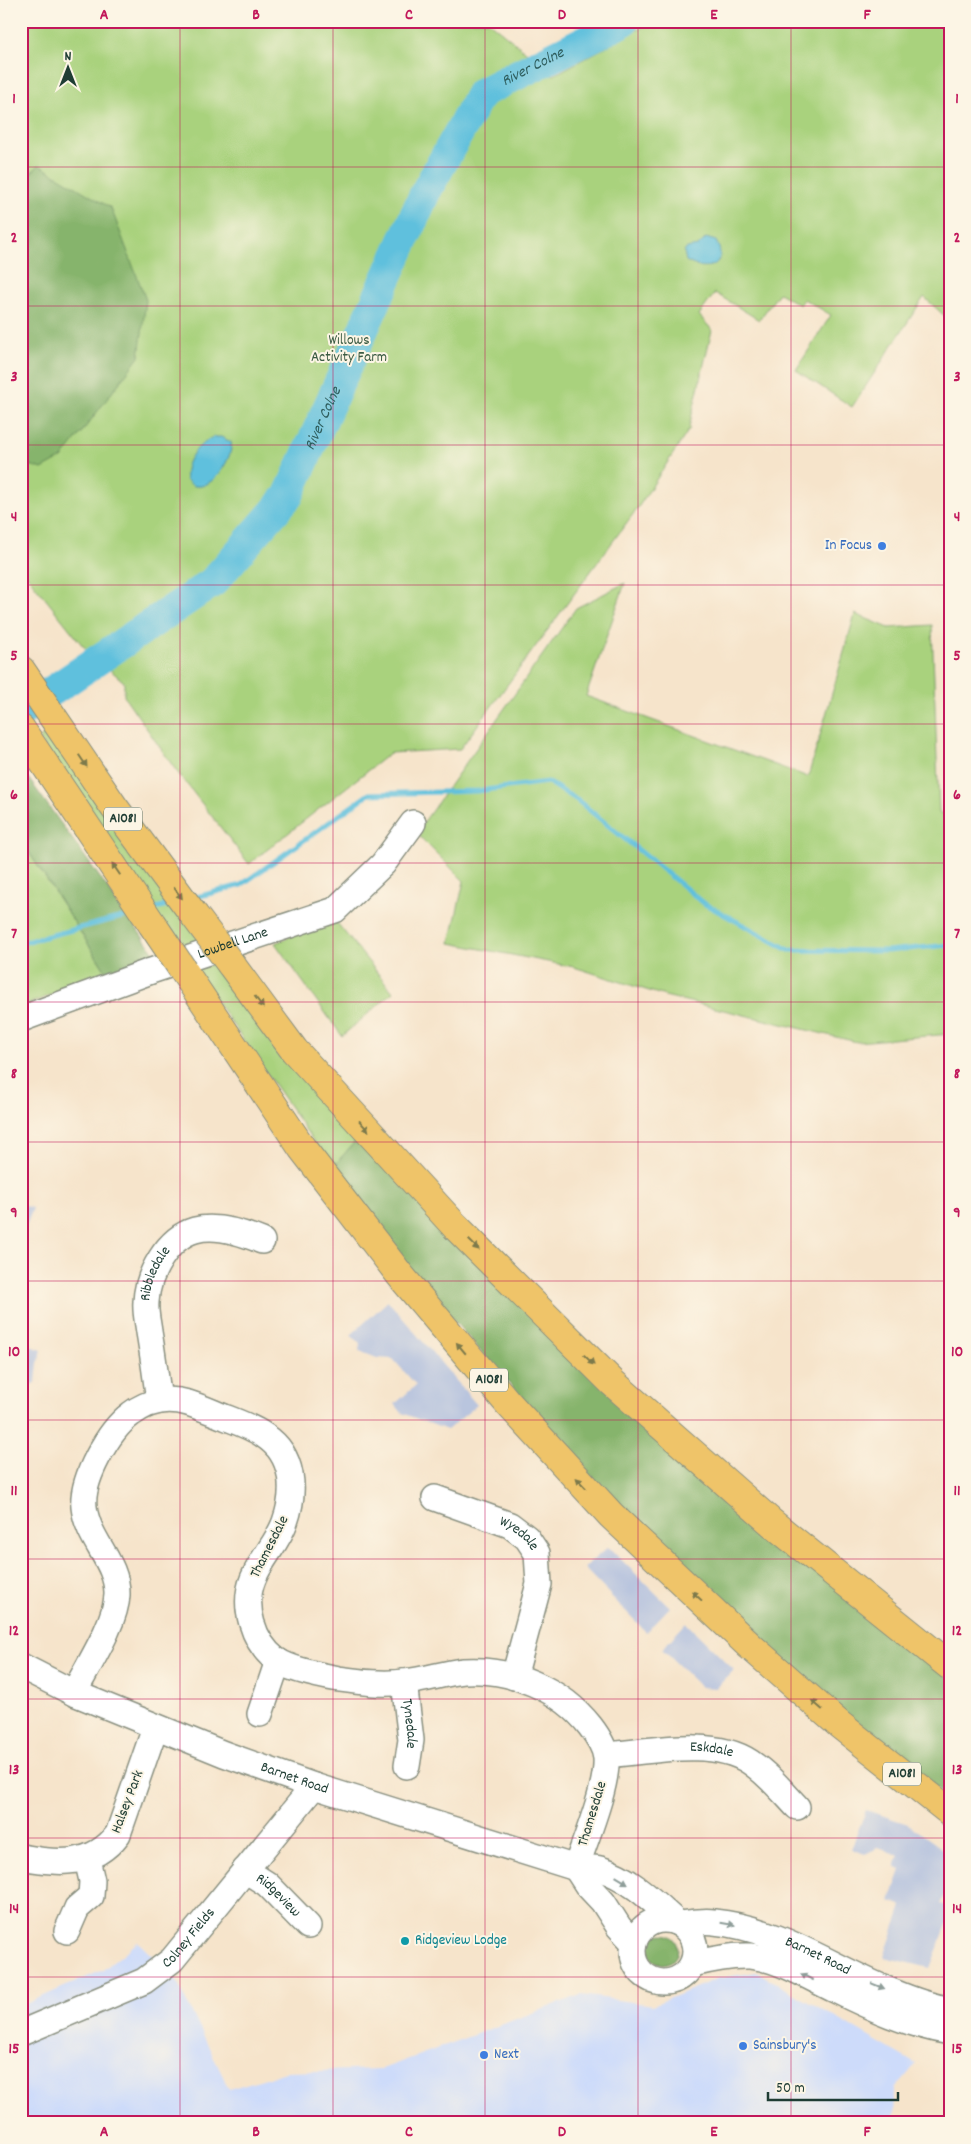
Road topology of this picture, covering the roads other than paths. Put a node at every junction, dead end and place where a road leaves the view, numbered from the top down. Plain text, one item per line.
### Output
1 (21, 670) edge
2 (22, 730) edge
3 (413, 823) dead end
4 (21, 1019) edge
5 (262, 1241) dead end
6 (159, 1401) junction
7 (435, 1498) dead end
8 (278, 1661) junction
9 (21, 1666) edge
10 (950, 1666) edge
11 (514, 1676) junction
12 (404, 1682) junction
13 (74, 1693) junction
14 (260, 1714) dead end
15 (155, 1728) junction
16 (606, 1755) junction
17 (407, 1766) dead end
18 (314, 1786) junction
19 (796, 1807) dead end
20 (950, 1812) edge
21 (21, 1857) edge
22 (87, 1859) junction
23 (576, 1868) junction
24 (245, 1870) junction
25 (678, 1923) junction
26 (308, 1926) dead end
27 (67, 1931) dead end
28 (634, 1943) junction
29 (693, 1964) junction
30 (950, 2009) edge
31 (950, 2032) edge
32 (21, 2033) edge

1 -> 10 main road, A1081, bridge
20 -> 2 main road, A1081, bridge
3 - 4 street, Lowbell Lane
5 - 6 street, Ribbledale
6 - 8 street, Thamesdale
6 - 13 street, Thamesdale
7 - 11 street, Wyedale
8 - 12 street, Thamesdale
8 - 14 street
9 - 13 street, Barnet Road
11 - 12 street, Thamesdale
11 - 16 street, Thamesdale
12 - 17 street, Tynedale
13 - 15 street, Barnet Road
15 - 18 street, Barnet Road
15 - 22 street, Halsey Park
16 - 19 street, Eskdale
16 - 23 street, Thamesdale
18 - 23 street, Barnet Road
18 - 24 street, Colney Fields
21 - 22 street, Halsey Park
22 - 27 street
23 -> 25 street, Barnet Road
23 - 28 street
24 - 26 street, Ridgeview
24 - 32 street, Colney Fields
25 - 28 street
25 - 29 street
25 -> 30 street, Barnet Road
28 - 29 street
31 -> 29 street, Barnet Road

